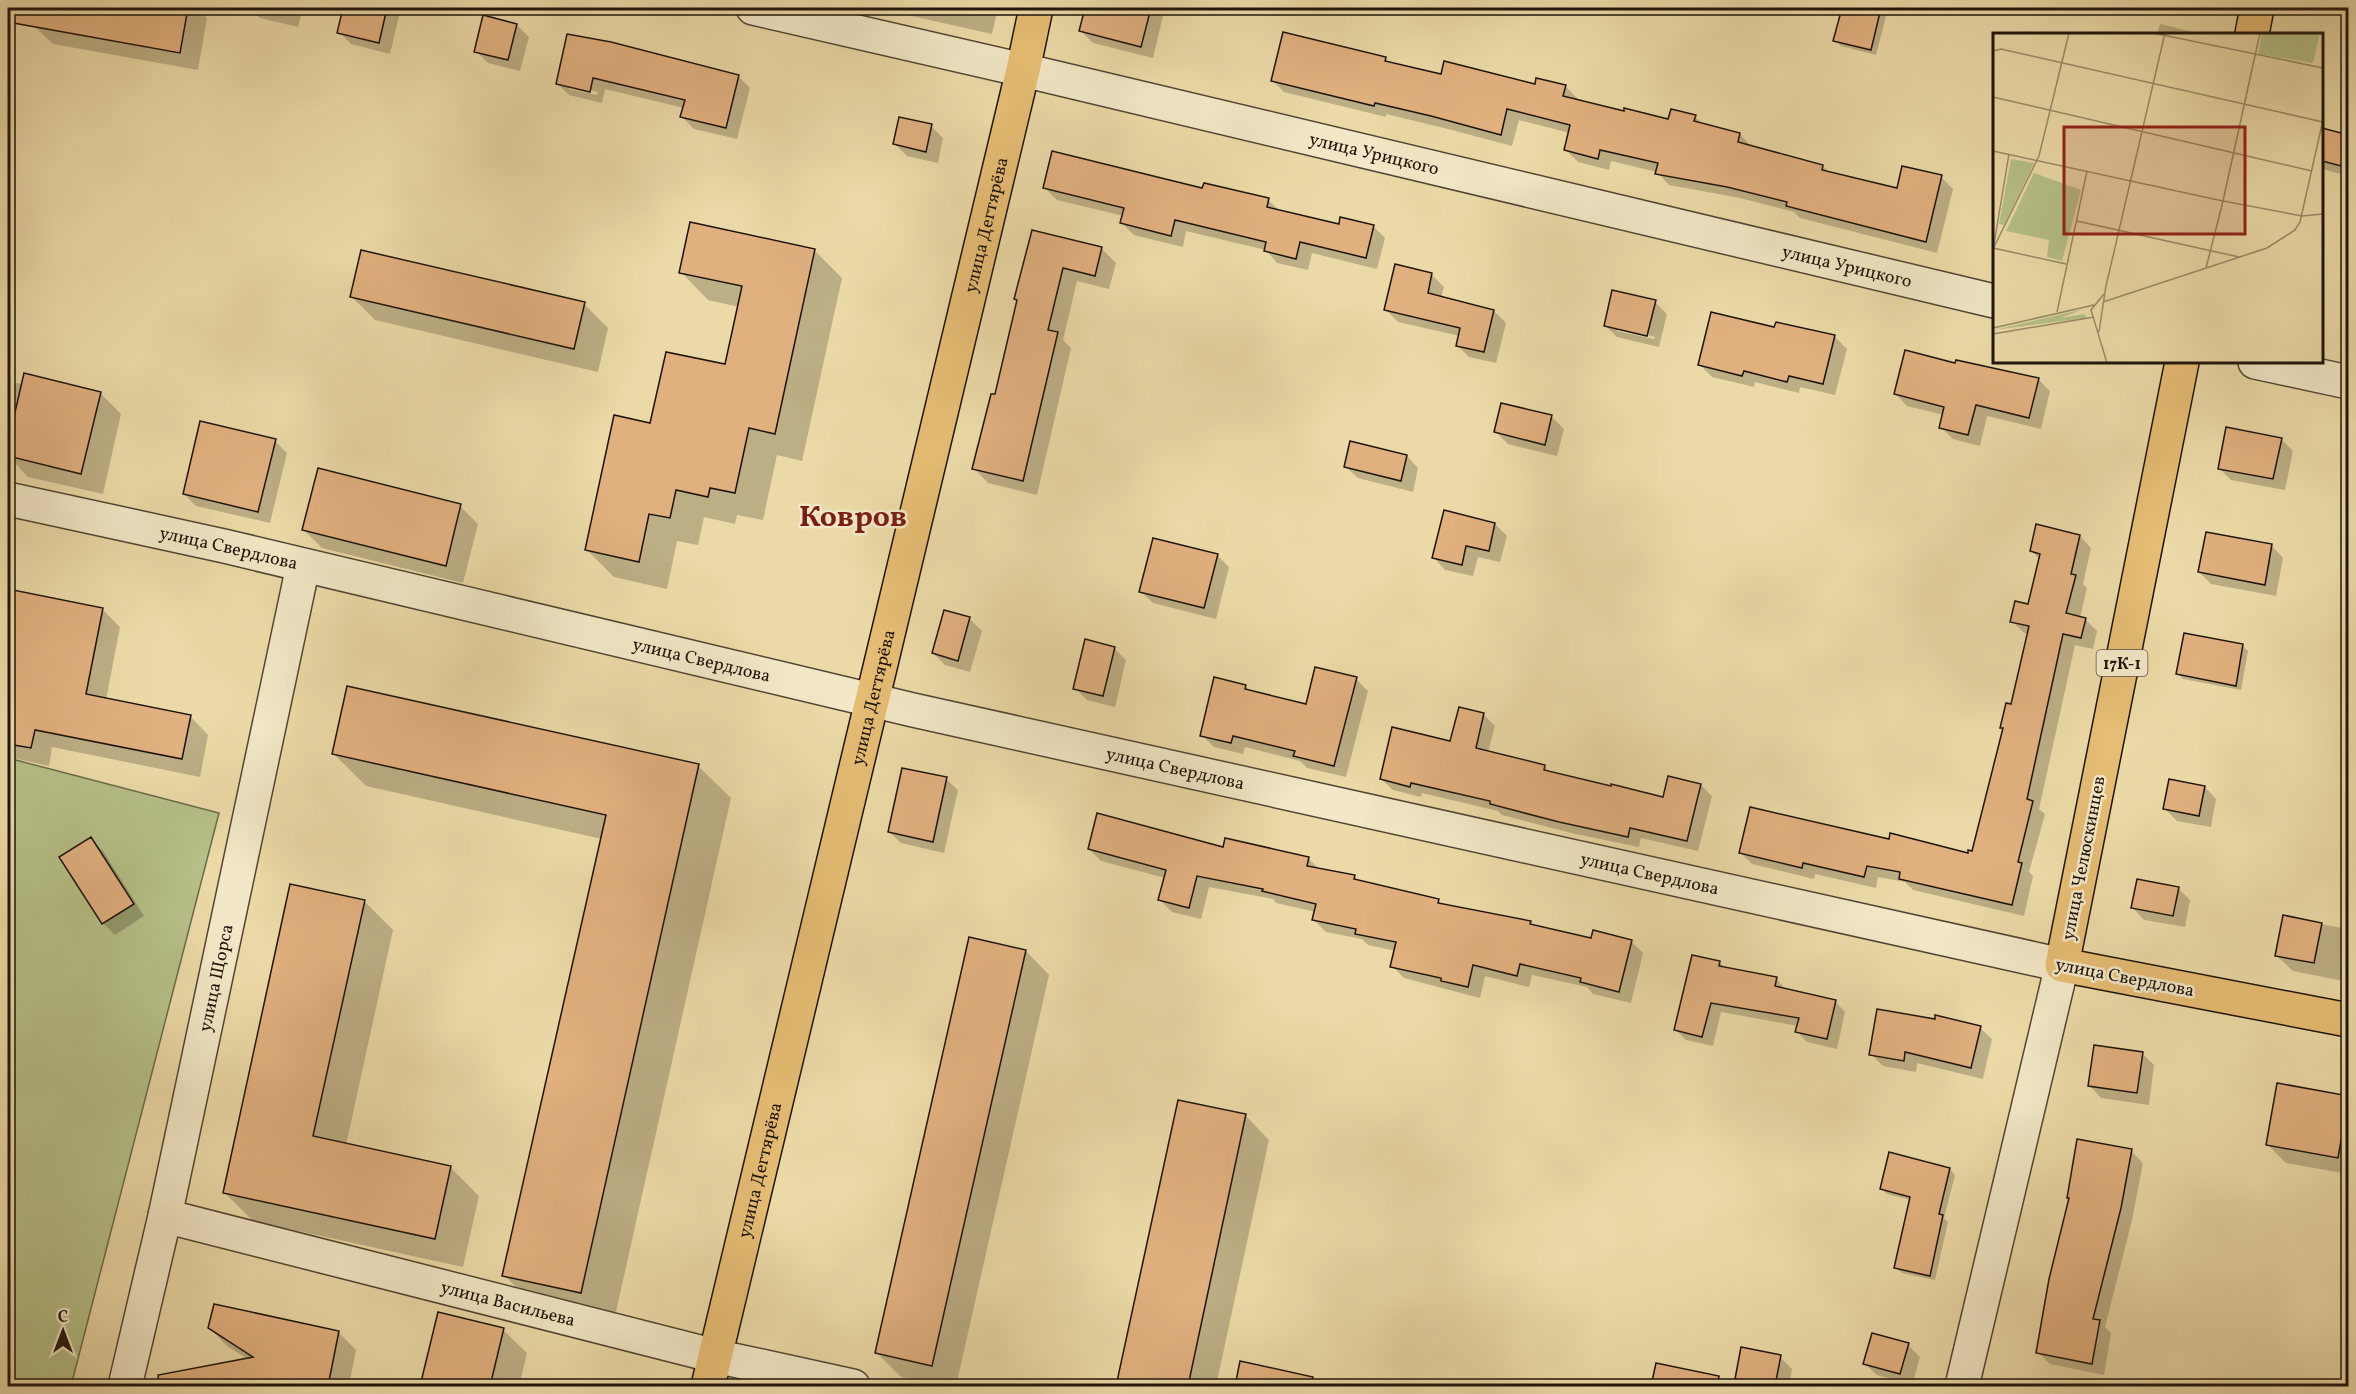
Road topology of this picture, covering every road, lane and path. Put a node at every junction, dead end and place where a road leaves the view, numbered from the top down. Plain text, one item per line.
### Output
1 (753, 8) edge
2 (1036, 8) edge
3 (2257, 8) edge
4 (2252, 33) edge
5 (1023, 70) junction
6 (1993, 301) edge
7 (2182, 363) edge
8 (2260, 363) edge
9 (2349, 382) edge
10 (8, 500) edge
11 (303, 566) junction
12 (871, 699) junction
13 (2062, 965) junction
14 (2349, 1020) edge
15 (165, 1216) junction
16 (712, 1371) edge
17 (124, 1386) edge
18 (853, 1386) edge
19 (1962, 1386) edge

1 - 5 street, улица Урицкого
2 - 5 main road, улица Дегтярёва
3 - 4 main road
5 - 6 street, улица Урицкого
5 - 12 main road, улица Дегтярёва
7 - 13 main road, улица Челюскинцев / 17К-1
8 - 9 street
10 - 11 street, улица Свердлова
11 - 12 street, улица Свердлова
11 - 15 street, улица Щорса
12 - 13 street, улица Свердлова
12 - 16 main road, улица Дегтярёва
13 - 14 main road, улица Свердлова
13 - 19 street, улица Челюскинцев
15 - 16 street, улица Васильева
15 - 17 street, улица Щорса
16 - 18 street, улица Васильева

